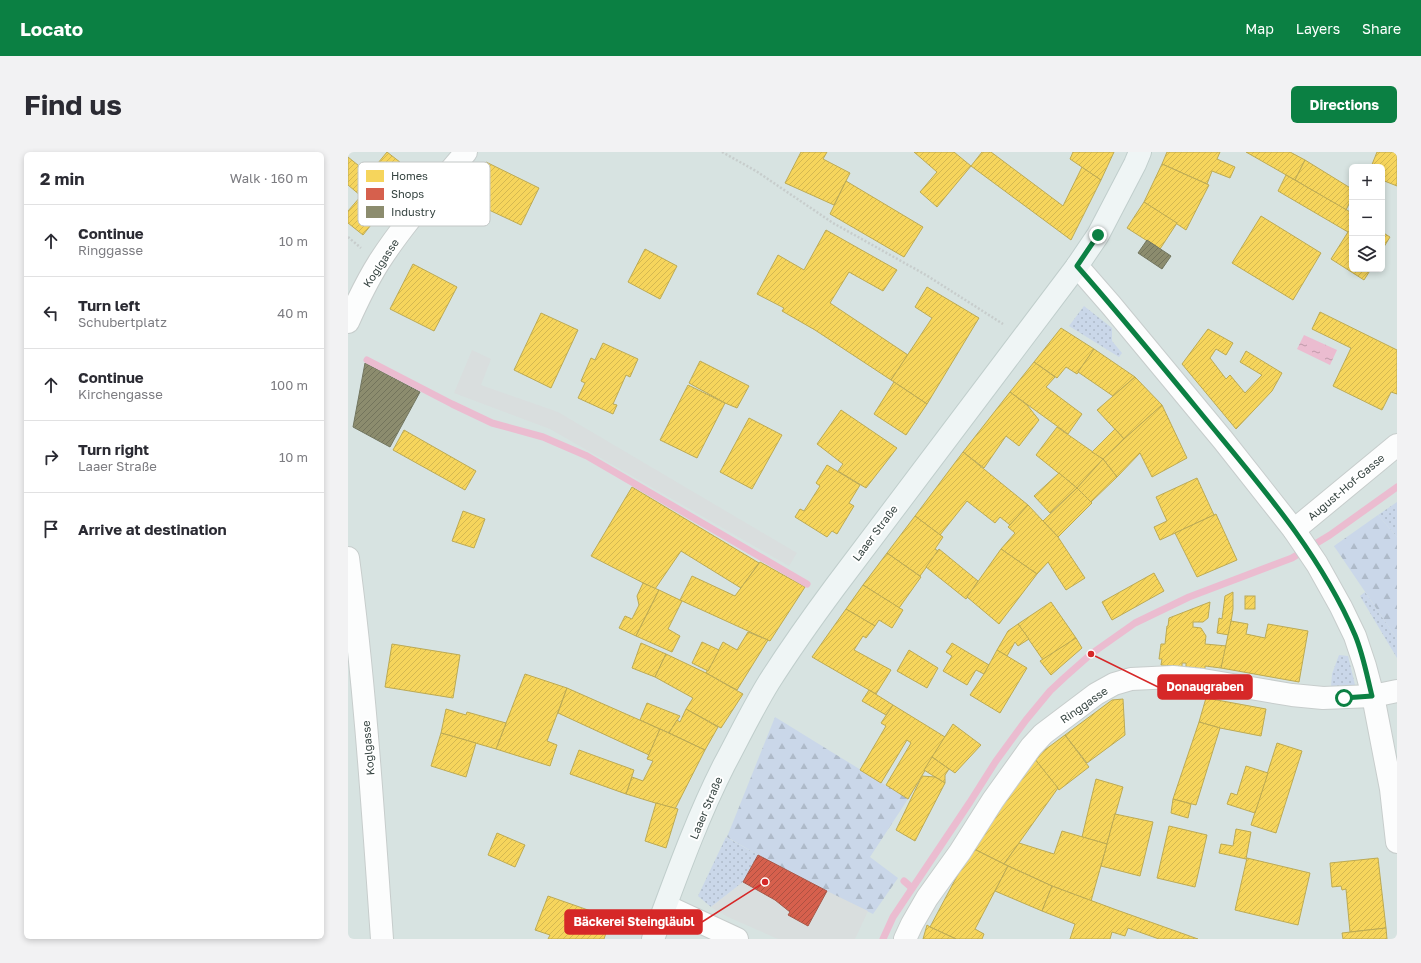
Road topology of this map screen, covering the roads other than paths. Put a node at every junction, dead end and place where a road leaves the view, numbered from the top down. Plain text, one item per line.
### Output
1 (466, 152) edge
2 (1140, 152) edge
3 (458, 162) edge
4 (405, 226) edge
5 (1077, 266) junction
6 (348, 322) edge
7 (1397, 445) edge
8 (1299, 536) junction
9 (348, 558) edge
10 (1397, 691) edge
11 (1372, 696) junction
12 (1397, 842) edge
13 (666, 906) junction
14 (382, 939) edge
15 (653, 939) edge
16 (737, 939) edge
17 (906, 939) edge

1 - 3 street, Koglgasse
2 - 5 street, Laaer Straße
4 - 6 street, Koglgasse
5 - 8 street
5 - 13 street, Laaer Straße
7 - 8 street, August-Hof-Gasse
8 - 11 street
9 - 14 street, Koglgasse
10 - 11 street, Ringgasse
11 - 12 street
11 - 17 street, Ringgasse
13 - 15 street, Laaer Straße
13 - 16 street

